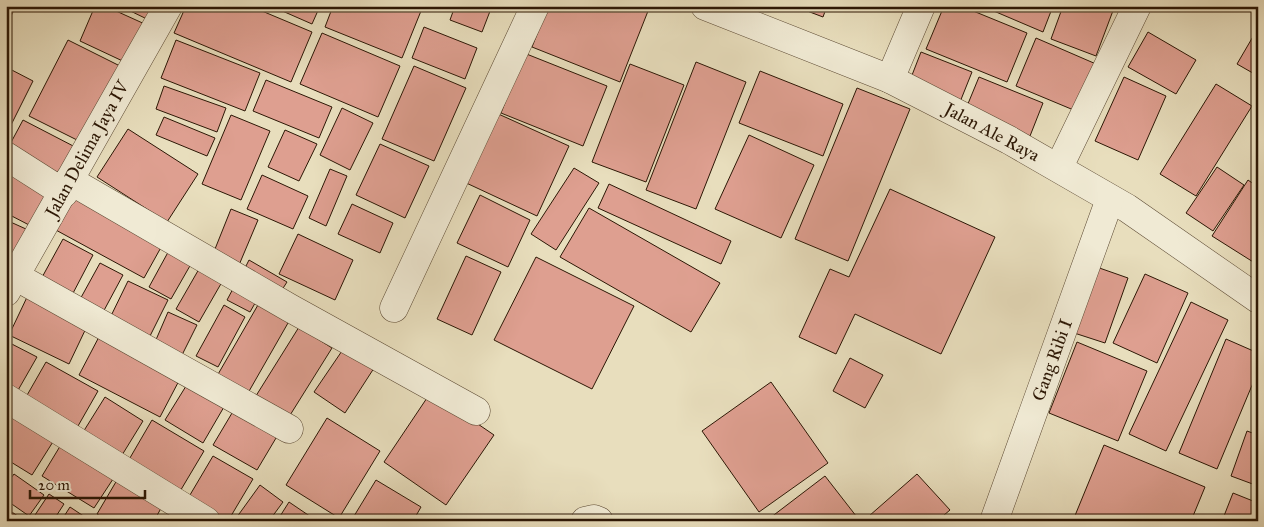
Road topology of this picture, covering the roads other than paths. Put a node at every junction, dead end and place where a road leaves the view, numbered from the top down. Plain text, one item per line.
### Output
1 (168, 6) edge
2 (535, 6) edge
3 (705, 6) edge
4 (920, 6) edge
5 (1137, 6) edge
6 (890, 79) junction
7 (6, 156) edge
8 (1059, 167) junction
9 (66, 186) junction
10 (1110, 200) junction
11 (11, 284) edge
12 (1258, 299) edge
13 (394, 308) dead end
14 (6, 398) edge
15 (476, 411) dead end
16 (289, 429) dead end
17 (206, 521) edge
18 (585, 521) edge
19 (599, 521) edge
20 (994, 521) edge

1 - 9 street, Jalan Delima Jaya IV
2 - 13 street
3 - 6 street, Jalan Ale Raya
4 - 6 street
5 - 8 street
6 - 8 street, Jalan Ale Raya
7 - 9 street
8 - 10 street, Jalan Ale Raya
9 - 11 street, Jalan Delima Jaya IV
9 - 15 street
10 - 12 street, Jalan Ale Raya
10 - 20 street, Gang Ribi I
11 - 16 street
14 - 17 street
18 - 19 street

